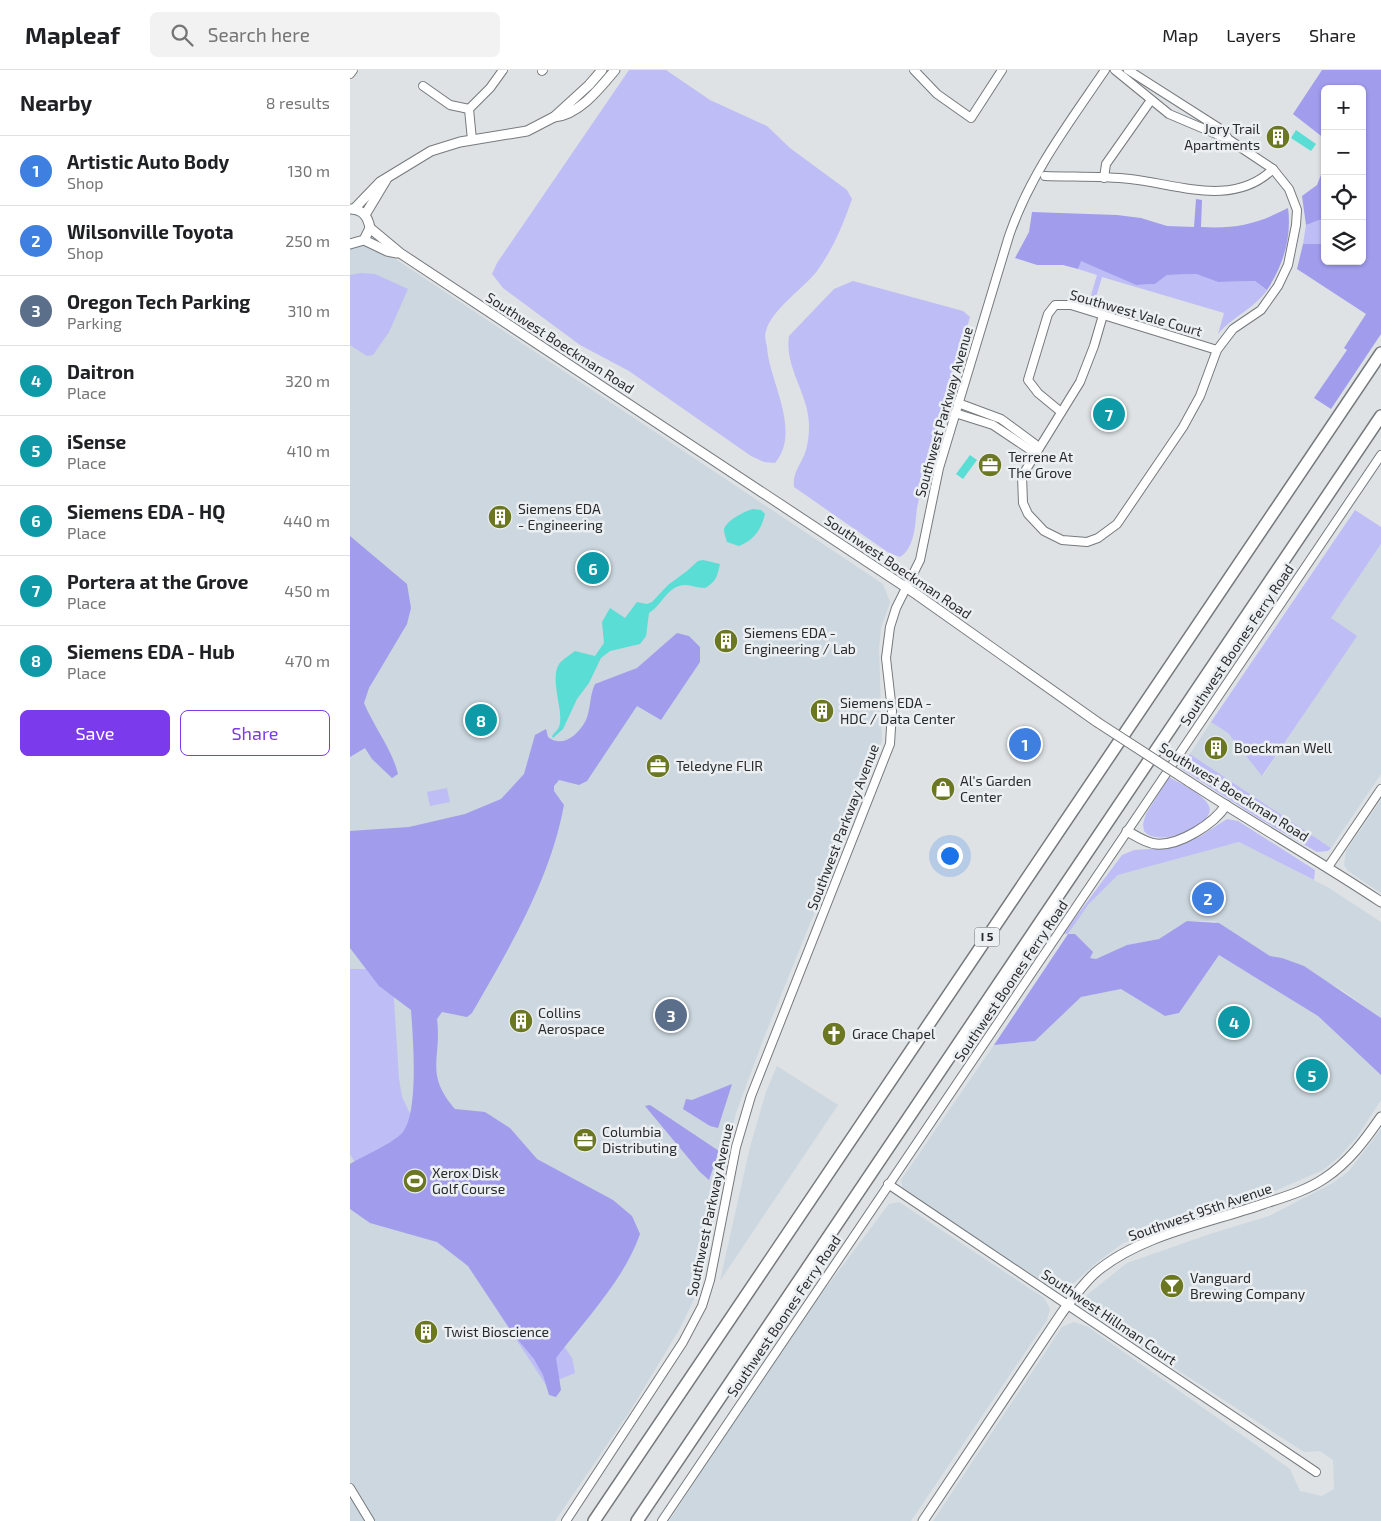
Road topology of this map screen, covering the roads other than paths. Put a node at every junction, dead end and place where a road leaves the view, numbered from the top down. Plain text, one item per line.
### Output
1 (353, 70) edge
2 (503, 70) edge
3 (602, 70) edge
4 (615, 70) edge
5 (914, 70) edge
6 (1002, 70) edge
7 (1105, 70) edge
8 (1115, 70) edge
9 (1128, 70) edge
10 (350, 74) edge
11 (423, 86) dead end
12 (1151, 100) junction
13 (469, 109) junction
14 (554, 117) junction
15 (1228, 139) junction
16 (472, 140) junction
17 (1273, 170) junction
18 (1045, 176) dead end
19 (1104, 178) junction
20 (386, 180) junction
21 (352, 209) edge
22 (366, 215) junction
23 (370, 228) junction
24 (364, 240) junction
25 (350, 244) edge
26 (400, 253) junction
27 (1103, 315) junction
28 (1217, 350) junction
29 (1381, 353) edge
30 (958, 403) junction
31 (1061, 412) junction
32 (955, 413) junction
33 (1381, 416) edge
34 (1037, 450) junction
35 (1381, 455) edge
36 (906, 588) junction
37 (1381, 789) edge
38 (1226, 806) junction
39 (1127, 831) junction
40 (1328, 867) junction
41 (1381, 902) edge
42 (1381, 1117) edge
43 (888, 1184) junction
44 (1068, 1304) junction
45 (1316, 1472) dead end
46 (350, 1488) edge
47 (370, 1521) edge
48 (566, 1521) edge
49 (594, 1521) edge
50 (637, 1521) edge
51 (662, 1521) edge
52 (923, 1521) edge

1 - 10 street
2 - 13 street
3 - 14 main road
4 - 14 main road
5 - 6 street
7 - 30 street, Southwest Parkway Avenue
8 - 12 street
9 - 15 street
11 - 13 street
12 - 15 street
12 - 19 street
13 - 16 street
14 - 16 main road
15 - 17 street
16 - 20 main road
17 - 19 street
17 - 28 street
18 - 19 street
20 - 21 main road
20 - 22 main road
21 - 22 main road
22 - 23 main road
23 - 24 main road
23 - 26 main road, Southwest Boeckman Road
24 - 25 main road
24 - 26 main road, Southwest Boeckman Road
26 - 36 main road, Southwest Boeckman Road
27 - 28 street, Southwest Vale Court
27 - 31 street
27 - 31 street, Southwest Vale Court
28 - 34 street
29 - 49 highway, I 5
30 - 32 street, Southwest Parkway Avenue
30 - 34 street
31 - 34 street
32 - 34 street
32 - 36 street, Southwest Parkway Avenue
33 - 50 highway, I 5
35 - 39 street, Southwest Boones Ferry Road
36 - 38 main road, Southwest Boeckman Road, bridge
36 - 48 street, Southwest Parkway Avenue
37 - 40 street
38 - 39 main road
38 - 40 main road, Southwest Boeckman Road
39 - 43 street, Southwest Boones Ferry Road
40 - 41 main road, Southwest Boeckman Road
42 - 44 main road, Southwest 95th Avenue
43 - 44 street, Southwest Hillman Court
43 - 51 street, Southwest Boones Ferry Road
44 - 45 street, Southwest Hillman Court
44 - 52 main road, Southwest 95th Avenue
46 - 47 street

